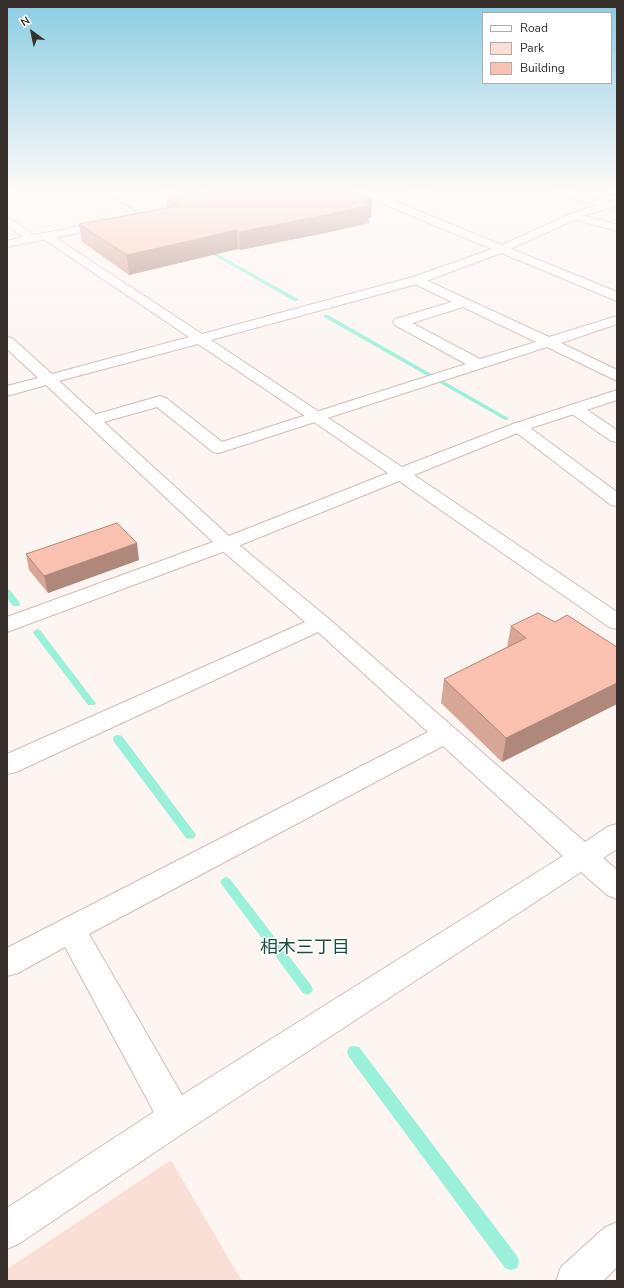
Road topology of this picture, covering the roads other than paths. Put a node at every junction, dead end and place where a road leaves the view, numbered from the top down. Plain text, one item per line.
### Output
1 (69, 251) edge
2 (496, 251) edge
3 (507, 251) edge
4 (417, 280) junction
5 (617, 297) edge
6 (464, 303) junction
7 (617, 320) edge
8 (201, 339) junction
9 (7, 341) edge
10 (548, 342) junction
11 (478, 364) junction
12 (617, 376) edge
13 (49, 380) junction
14 (7, 391) edge
15 (617, 395) edge
16 (575, 409) junction
17 (317, 417) junction
18 (93, 420) junction
19 (519, 427) junction
20 (617, 436) edge
21 (401, 474) junction
22 (617, 501) edge
23 (226, 544) junction
24 (617, 622) edge
25 (320, 623) junction
26 (7, 625) edge
27 (445, 734) junction
28 (7, 765) edge
29 (617, 835) edge
30 (583, 857) junction
31 (617, 887) edge
32 (71, 930) junction
33 (7, 963) edge
34 (176, 1118) junction
35 (7, 1230) edge
36 (617, 1241) edge
37 (575, 1281) edge

1 - 8 street
2 - 4 street
3 - 5 street
4 - 6 street
4 - 8 street
6 - 10 street
6 - 11 street
7 - 10 street
8 - 13 street
8 - 17 street
9 - 13 street
10 - 11 street
10 - 12 street
11 - 17 street
13 - 14 street
13 - 18 street
15 - 16 street
16 - 19 street
16 - 20 street
17 - 18 street
17 - 21 street
18 - 23 street
19 - 21 street
19 - 22 street
21 - 23 street
21 - 24 street
23 - 25 street
23 - 26 street
25 - 27 street
25 - 28 street
27 - 30 street
27 - 32 street
29 - 30 street
30 - 31 street
30 - 34 street
32 - 33 street
32 - 34 street
34 - 35 street
36 - 37 street

